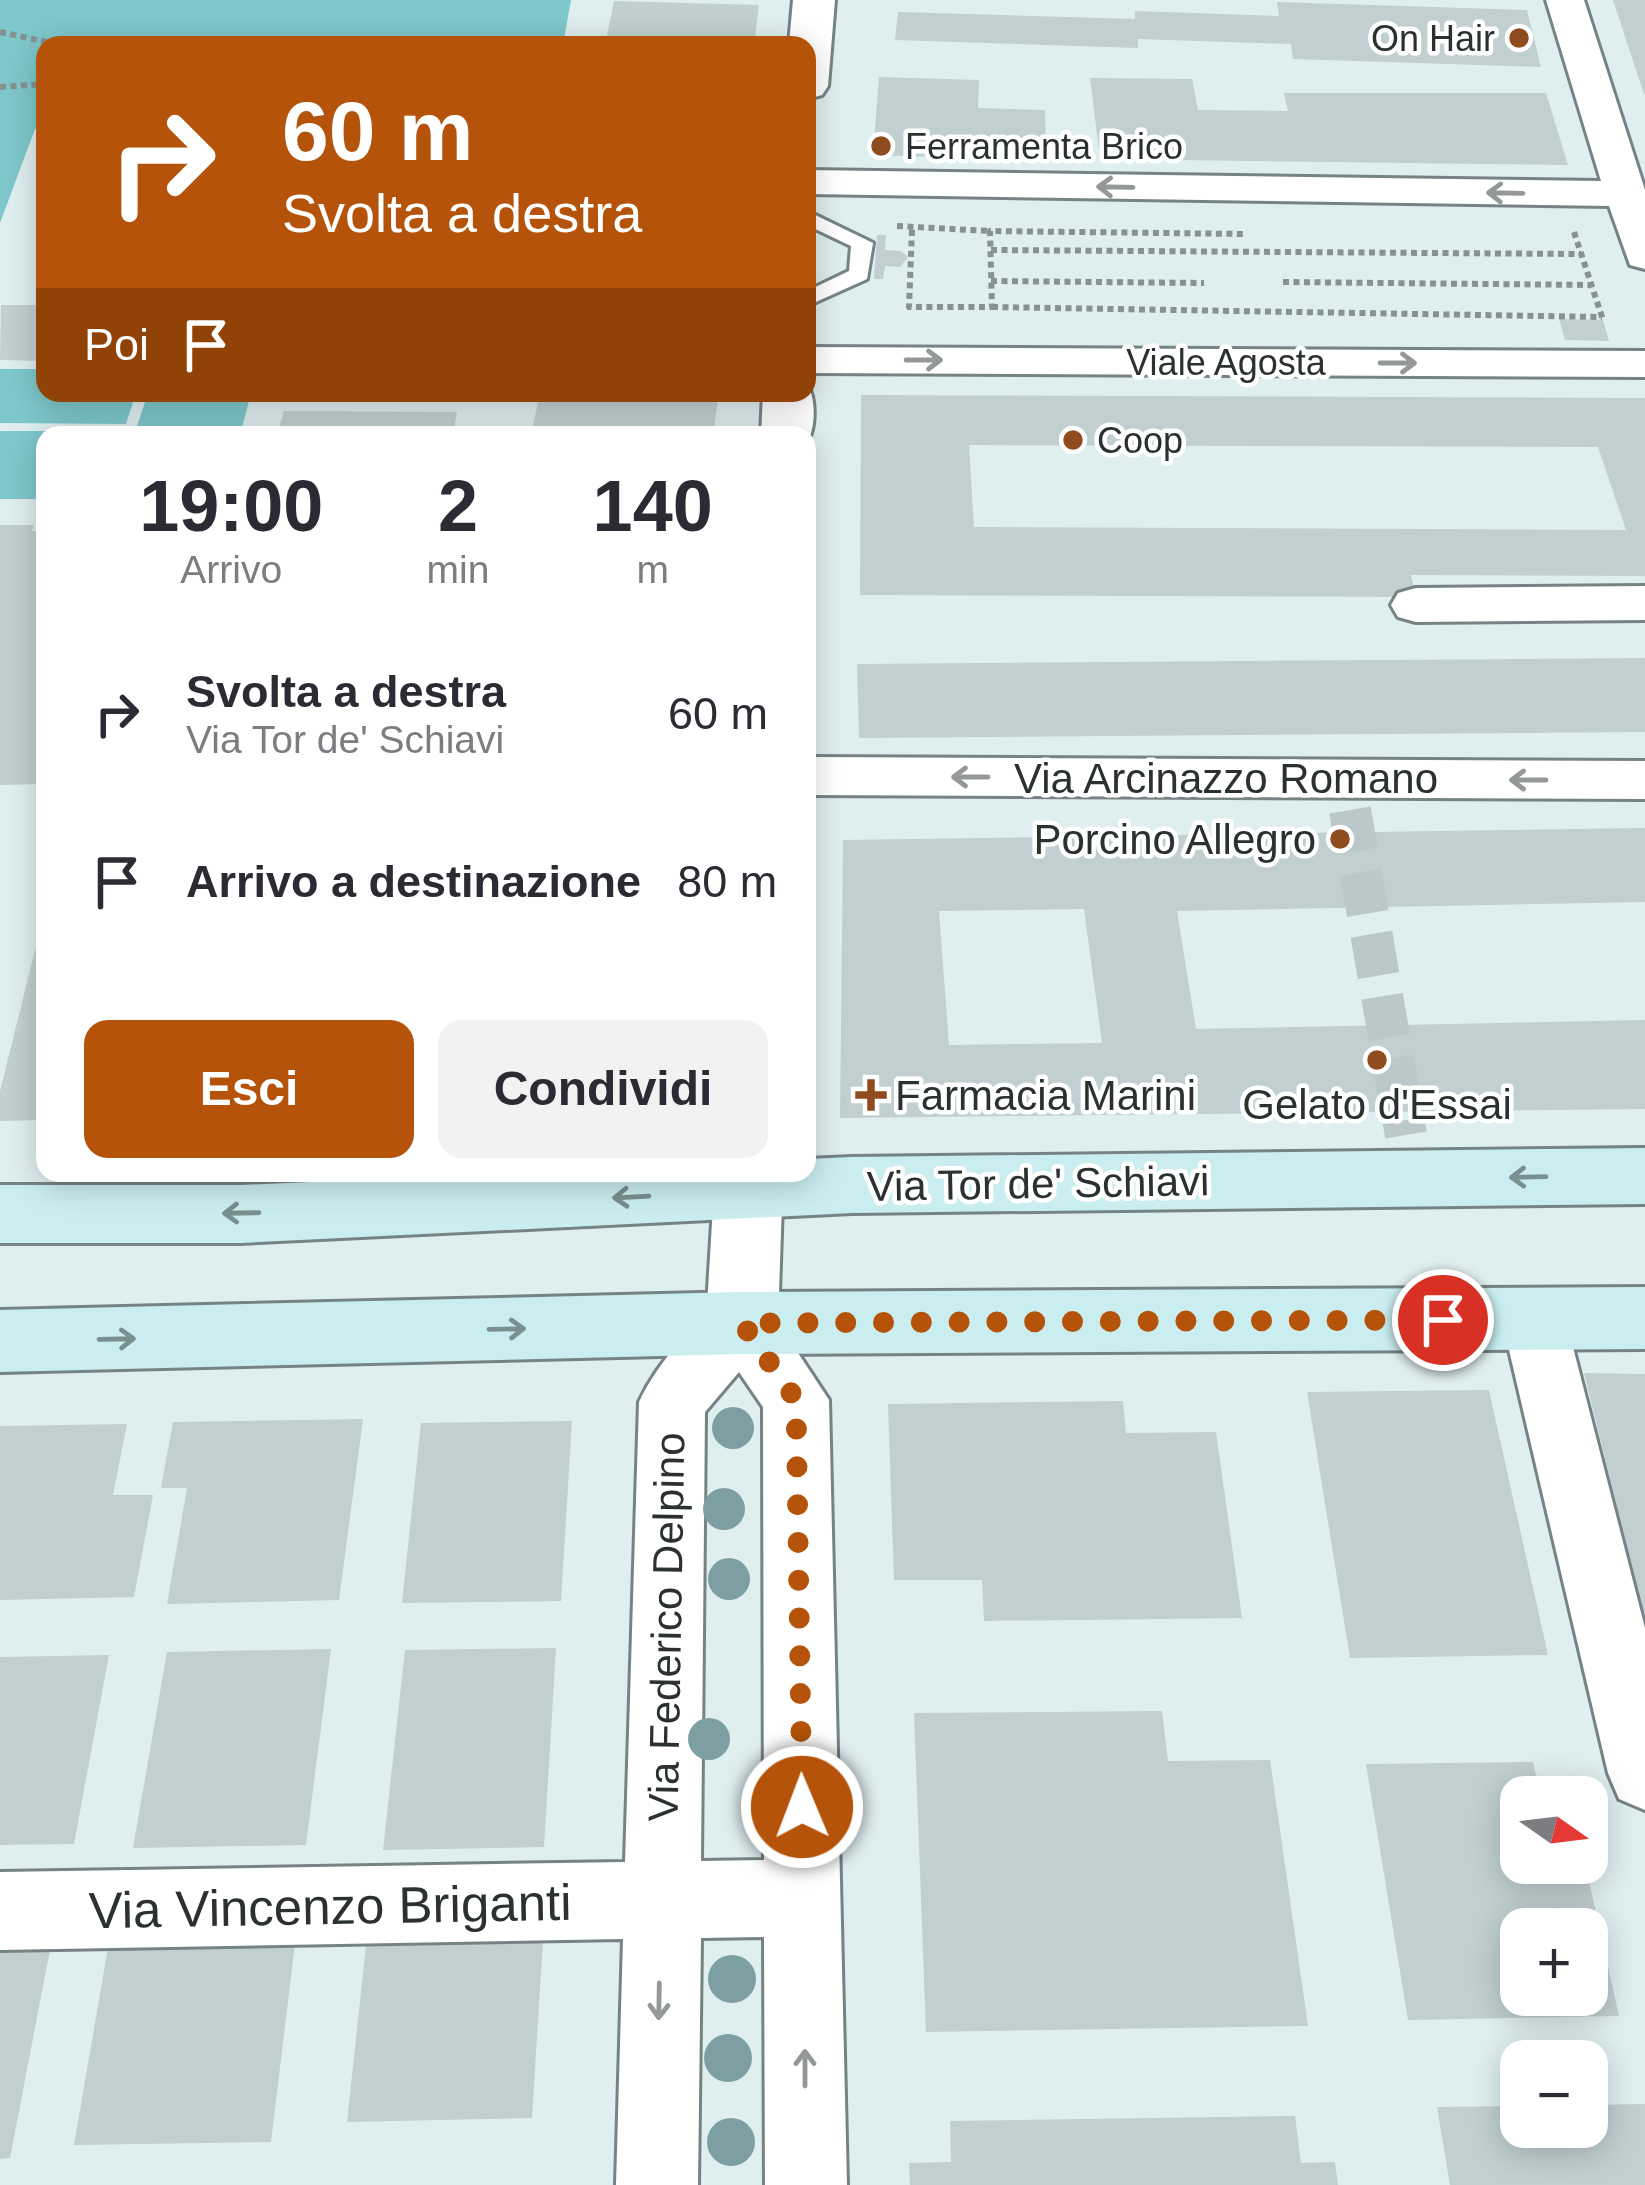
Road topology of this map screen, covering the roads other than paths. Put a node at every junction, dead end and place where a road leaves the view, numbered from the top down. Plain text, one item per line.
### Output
1 (814, 0) edge
2 (1564, 0) edge
3 (811, 36) edge
4 (1627, 176) edge
5 (816, 182) edge
6 (816, 221) edge
7 (1645, 256) edge
8 (816, 295) edge
9 (816, 360) edge
10 (1645, 364) edge
11 (1645, 603) edge
12 (1416, 605) dead end
13 (816, 776) edge
14 (1645, 780) edge
15 (1645, 1176) edge
16 (748, 1182) edge
17 (0, 1214) edge
18 (1645, 1318) edge
19 (1534, 1319) junction
20 (742, 1323) junction
21 (0, 1341) edge
22 (1645, 1773) edge
23 (804, 1898) junction
24 (660, 1901) junction
25 (0, 1911) edge
26 (657, 2185) edge
27 (806, 2185) edge

1 - 3 street
2 - 4 street
4 -> 5 street
4 - 7 street
6 - 8 lane
9 -> 10 street, Viale Agosta
11 - 12 street
14 -> 13 street, Via Arcinazzo Romano
15 -> 16 main road, Via Tor de' Schiavi
16 -> 17 main road, Via Tor de' Schiavi
16 - 20 street
18 - 19 main road
19 - 20 main road
19 - 22 street
21 -> 20 main road
20 - 23 street
20 - 24 street, Via Federico Delpino
23 - 24 street
27 -> 23 street
24 - 25 street, Via Vincenzo Briganti
24 -> 26 street, Via Federico Delpino

